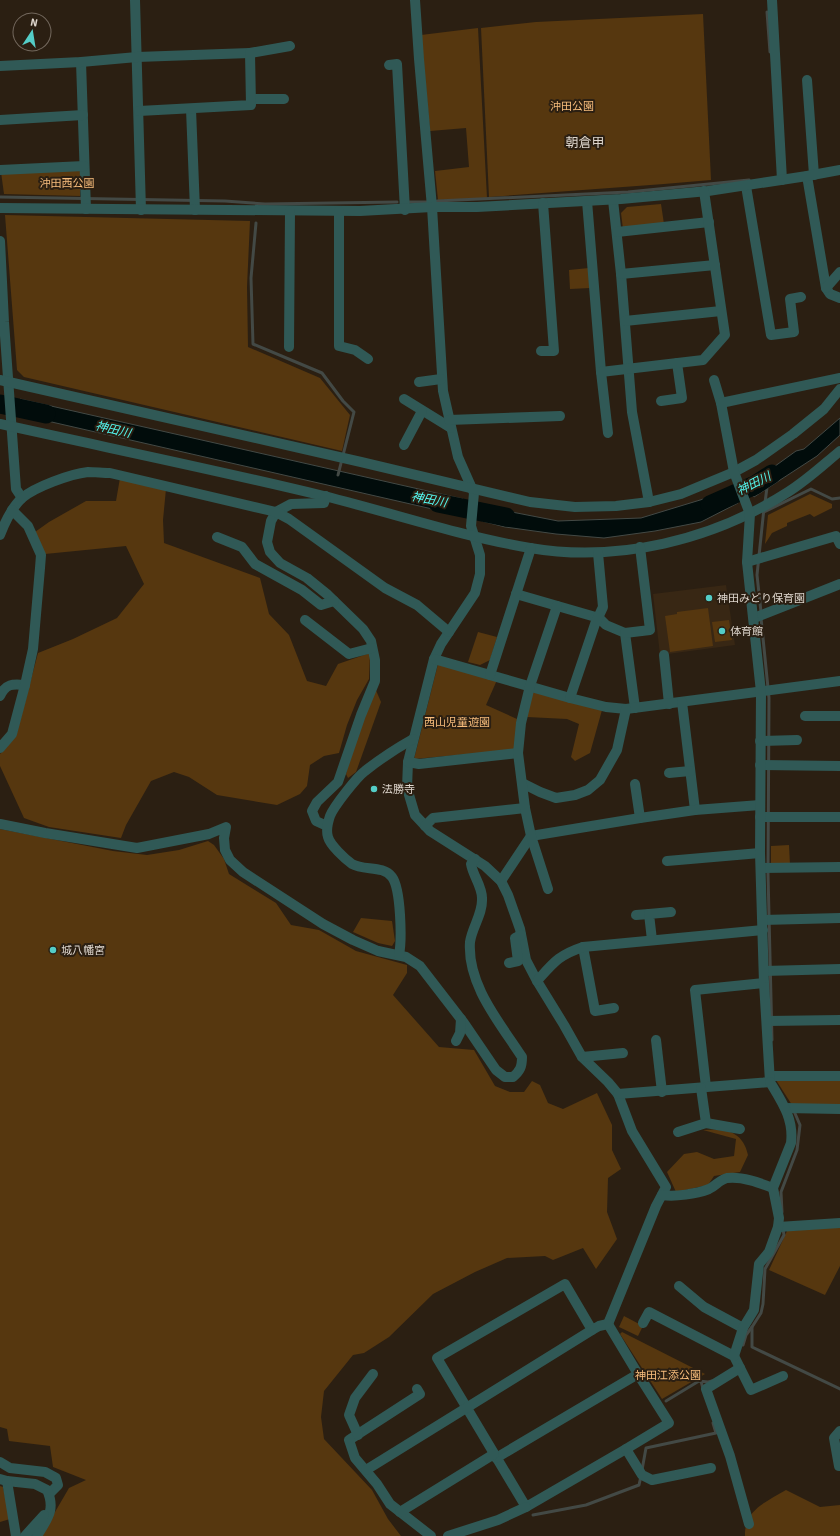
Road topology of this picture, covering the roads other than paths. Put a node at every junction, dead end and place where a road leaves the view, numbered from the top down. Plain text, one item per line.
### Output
1 (135, 0) edge
2 (416, 0) edge
3 (772, 0) edge
4 (290, 46) dead end
5 (250, 53) junction
6 (137, 57) junction
7 (80, 62) junction
8 (389, 65) dead end
9 (0, 66) edge
10 (807, 80) dead end
11 (251, 99) junction
12 (284, 99) dead end
13 (191, 109) junction
14 (139, 111) junction
15 (82, 115) junction
16 (0, 120) edge
17 (84, 166) junction
18 (0, 170) edge
19 (840, 170) edge
20 (812, 173) junction
21 (782, 177) junction
22 (746, 186) junction
23 (704, 191) junction
24 (613, 200) junction
25 (587, 201) junction
26 (86, 202) junction
27 (141, 203) junction
28 (543, 203) junction
29 (194, 204) junction
30 (432, 207) junction
31 (0, 208) edge
32 (405, 210) junction
33 (290, 211) junction
34 (339, 211) junction
35 (709, 222) junction
36 (617, 232) junction
37 (0, 241) edge
38 (0, 255) edge
39 (715, 264) junction
40 (840, 272) edge
41 (621, 274) junction
42 (826, 288) junction
43 (801, 297) dead end
44 (840, 298) edge
45 (721, 311) junction
46 (625, 321) junction
47 (2, 322) edge
48 (289, 347) dead end
49 (541, 351) dead end
50 (368, 359) dead end
51 (677, 363) junction
52 (629, 369) junction
53 (601, 372) junction
54 (840, 378) edge
55 (441, 379) junction
56 (714, 380) dead end
57 (6, 382) edge
58 (419, 382) dead end
59 (840, 389) edge
60 (404, 399) dead end
61 (661, 400) dead end
62 (721, 403) junction
63 (422, 410) junction
64 (560, 416) dead end
65 (0, 424) edge
66 (450, 424) junction
67 (11, 425) junction
68 (608, 433) dead end
69 (404, 445) dead end
70 (840, 451) edge
71 (735, 474) junction
72 (473, 491) junction
73 (326, 496) junction
74 (22, 498) junction
75 (649, 502) junction
76 (12, 510) junction
77 (276, 512) junction
78 (749, 512) junction
79 (0, 535) edge
80 (475, 536) junction
81 (217, 537) dead end
82 (840, 544) edge
83 (640, 547) junction
84 (531, 548) junction
85 (598, 553) junction
86 (756, 560) junction
87 (840, 584) edge
88 (516, 594) junction
89 (334, 601) junction
90 (557, 606) junction
91 (760, 616) junction
92 (599, 618) junction
93 (305, 620) dead end
94 (449, 632) junction
95 (625, 633) junction
96 (372, 648) junction
97 (664, 655) dead end
98 (434, 659) junction
99 (490, 676) junction
100 (840, 681) edge
101 (25, 685) junction
102 (530, 686) junction
103 (766, 691) junction
104 (0, 696) edge
105 (570, 698) junction
106 (682, 702) junction
107 (670, 704) junction
108 (630, 708) junction
109 (805, 716) dead end
110 (840, 716) edge
111 (414, 739) junction
112 (797, 740) dead end
113 (760, 742) junction
114 (0, 748) edge
115 (518, 752) junction
116 (408, 762) junction
117 (760, 765) junction
118 (840, 766) edge
119 (690, 771) junction
120 (669, 773) dead end
121 (522, 783) junction
122 (636, 784) dead end
123 (760, 805) junction
124 (525, 808) junction
125 (695, 810) junction
126 (760, 817) junction
127 (840, 817) edge
128 (640, 818) junction
129 (0, 824) edge
130 (327, 826) junction
131 (425, 826) junction
132 (531, 836) junction
133 (760, 853) junction
134 (475, 859) junction
135 (667, 862) dead end
136 (840, 867) edge
137 (761, 868) junction
138 (501, 881) junction
139 (548, 888) dead end
140 (671, 912) dead end
141 (649, 914) junction
142 (636, 915) dead end
143 (840, 918) edge
144 (762, 920) junction
145 (763, 930) junction
146 (521, 935) junction
147 (652, 940) junction
148 (583, 947) junction
149 (399, 955) junction
150 (509, 963) dead end
151 (840, 969) edge
152 (764, 971) junction
153 (537, 980) junction
154 (764, 983) junction
155 (614, 1008) dead end
156 (461, 1019) junction
157 (840, 1020) edge
158 (767, 1021) junction
159 (655, 1040) dead end
160 (456, 1041) dead end
161 (623, 1053) dead end
162 (582, 1058) junction
163 (840, 1076) edge
164 (770, 1079) junction
165 (704, 1087) junction
166 (662, 1092) junction
167 (618, 1094) junction
168 (785, 1108) junction
169 (840, 1109) edge
170 (706, 1123) junction
171 (740, 1129) dead end
172 (678, 1132) dead end
173 (773, 1188) junction
174 (662, 1195) junction
175 (840, 1223) edge
176 (778, 1227) junction
177 (679, 1286) dead end
178 (643, 1323) dead end
179 (608, 1324) junction
180 (743, 1328) junction
181 (592, 1330) junction
182 (734, 1356) junction
183 (740, 1368) junction
184 (373, 1374) dead end
185 (638, 1374) junction
186 (783, 1376) dead end
187 (417, 1388) dead end
188 (466, 1408) junction
189 (840, 1431) edge
190 (358, 1435) junction
191 (626, 1449) junction
192 (495, 1456) junction
193 (0, 1462) edge
194 (840, 1466) edge
195 (710, 1468) dead end
196 (366, 1470) junction
197 (2, 1479) edge
198 (49, 1494) junction
199 (51, 1506) junction
200 (526, 1507) junction
201 (400, 1512) junction
202 (748, 1524) dead end
203 (16, 1536) edge
204 (25, 1536) edge
205 (37, 1536) edge
206 (431, 1536) edge
207 (448, 1536) edge

1 - 6 street
2 - 30 street
3 - 21 street
4 - 5 street
5 - 6 street
5 - 11 street
6 - 7 street
6 - 14 street
7 - 9 street
7 - 15 street
8 - 32 street
10 - 20 street
11 - 12 street
11 - 13 street
13 - 14 street
13 - 29 street
14 - 27 street
15 - 16 street
15 - 17 street
17 - 18 street
17 - 26 street
19 - 20 street
20 - 21 street
20 - 42 street
21 - 22 street
22 - 23 street
22 - 43 street
23 - 24 street
23 - 35 street
24 - 25 street
24 - 36 street
25 - 28 street
25 - 53 street
26 - 27 street
26 - 31 street
27 - 29 street
28 - 30 street
28 - 49 street
29 - 33 street
30 - 32 street
30 - 55 street
32 - 34 street
33 - 34 street
33 - 48 street
34 - 50 street
35 - 36 street
35 - 39 street
36 - 41 street
37 - 38 street
38 - 47 street
39 - 41 street
39 - 45 street
40 - 42 street
41 - 46 street
42 - 44 street
45 - 46 street
45 - 51 street
46 - 52 street
47 - 57 street
51 - 52 street
51 - 61 street
52 - 53 street
52 - 75 street
53 - 68 street
54 - 62 street
55 - 58 street
55 - 66 street
56 - 62 street
57 - 67 street
57 - 72 street
59 - 71 street
60 - 63 street
62 - 71 street
63 - 66 street
63 - 69 street
64 - 66 street
65 - 67 street
66 - 72 street
67 - 73 street
67 - 74 street
70 - 78 street
71 - 75 street
71 - 78 street
72 - 75 street
72 - 80 street
73 - 77 street
73 - 80 street
74 - 76 street
74 - 77 street
76 - 79 street
76 - 101 street
77 - 89 street
77 - 94 street
78 - 83 street
78 - 86 street
80 - 84 street
80 - 94 street
81 - 89 street
82 - 86 street
83 - 85 street
83 - 95 street
84 - 85 street
84 - 88 street
85 - 92 street
86 - 91 street
87 - 91 street
88 - 90 street
88 - 99 street
89 - 96 street
90 - 92 street
90 - 102 street
91 - 103 street
92 - 95 street
92 - 105 street
93 - 96 street
94 - 98 street
95 - 108 street
96 - 130 street
97 - 107 street
98 - 99 street
98 - 111 street
99 - 102 street
100 - 103 street
101 - 104 street
101 - 114 street
102 - 105 street
102 - 115 street
103 - 106 street
103 - 113 street
105 - 108 street
106 - 107 street
106 - 119 street
107 - 108 street
108 - 121 street
109 - 110 street
111 - 116 street
111 - 130 street
112 - 113 street
113 - 117 street
115 - 116 street
115 - 121 street
116 - 131 street
117 - 118 street
117 - 123 street
119 - 120 street
119 - 125 street
121 - 124 street
122 - 128 street
123 - 125 street
123 - 126 street
124 - 131 street
124 - 132 street
125 - 128 street
126 - 127 street
126 - 133 street
128 - 132 street
129 - 149 street
130 - 149 street
131 - 134 street
132 - 138 street
132 - 139 street
133 - 135 street
133 - 137 street
134 - 138 street
134 - 156 street
136 - 137 street
137 - 144 street
138 - 146 street
140 - 141 street
141 - 142 street
141 - 147 street
143 - 144 street
144 - 145 street
145 - 147 street
145 - 152 street
146 - 150 street
146 - 153 street
147 - 148 street
148 - 153 street
148 - 155 street
149 - 156 street
151 - 152 street
152 - 154 street
153 - 162 street
154 - 158 street
154 - 165 street
156 - 160 street
157 - 158 street
158 - 164 street
159 - 166 street
161 - 162 street
162 - 167 street
163 - 164 street
164 - 165 street
164 - 168 street
165 - 166 street
165 - 170 street
166 - 167 street
167 - 174 street
168 - 169 street
168 - 173 street
170 - 171 street
170 - 172 street
173 - 174 street
173 - 176 street
174 - 179 street
175 - 176 street
176 - 180 street
177 - 180 street
178 - 182 street
179 - 181 street
179 - 185 street
180 - 182 street
181 - 188 street
181 - 188 street
182 - 183 street
183 - 186 street
183 - 202 street
184 - 190 street
185 - 191 street
185 - 192 street
187 - 190 street
188 - 192 street
188 - 196 street
189 - 194 street
190 - 196 street
191 - 195 street
191 - 200 street
192 - 200 street
192 - 201 street
193 - 198 street
196 - 201 street
197 - 198 street
197 - 203 street
198 - 199 street
199 - 204 street
199 - 205 street
200 - 207 street
201 - 206 street

